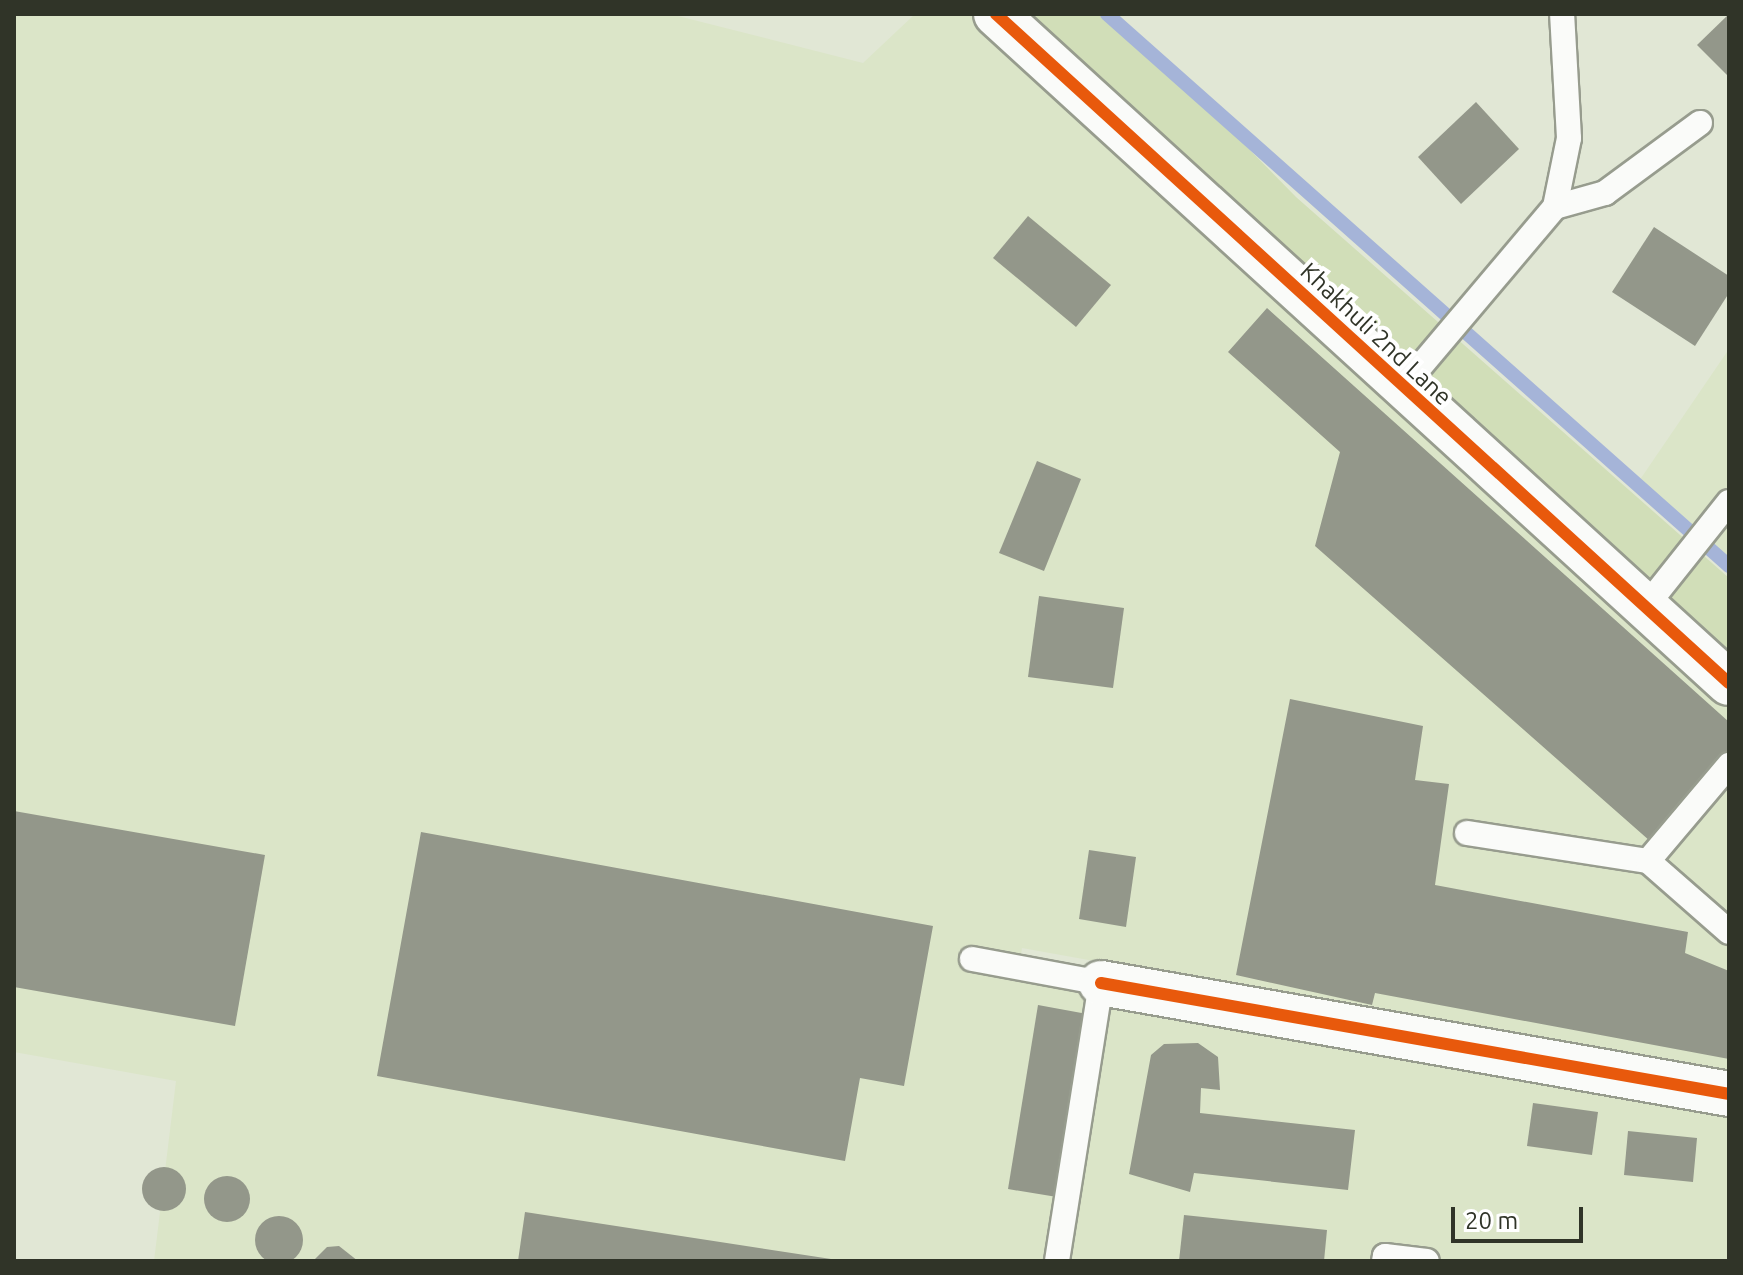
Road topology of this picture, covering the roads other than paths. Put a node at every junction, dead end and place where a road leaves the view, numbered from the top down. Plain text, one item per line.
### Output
1 (996, 14) edge
2 (1562, 14) edge
3 (1700, 123) dead end
4 (1555, 207) junction
5 (1402, 388) junction
6 (1728, 503) edge
7 (1643, 610) junction
8 (1729, 683) edge
9 (1729, 765) edge
10 (1467, 833) dead end
11 (1648, 861) junction
12 (1729, 932) edge
13 (972, 959) dead end
14 (1101, 983) junction
15 (1729, 1094) edge
16 (1057, 1261) edge
17 (1384, 1261) edge
18 (1427, 1261) edge

1 - 5 street, Khakhuli 2nd Lane
2 - 4 lane
3 - 4 lane
4 - 5 lane
5 - 7 street, Khakhuli 2nd Lane
6 - 7 lane
7 - 8 street, Khakhuli 2nd Lane
9 - 11 lane
10 - 11 lane
11 - 12 lane
13 - 14 lane
14 - 15 street
14 - 16 lane
17 - 18 lane

